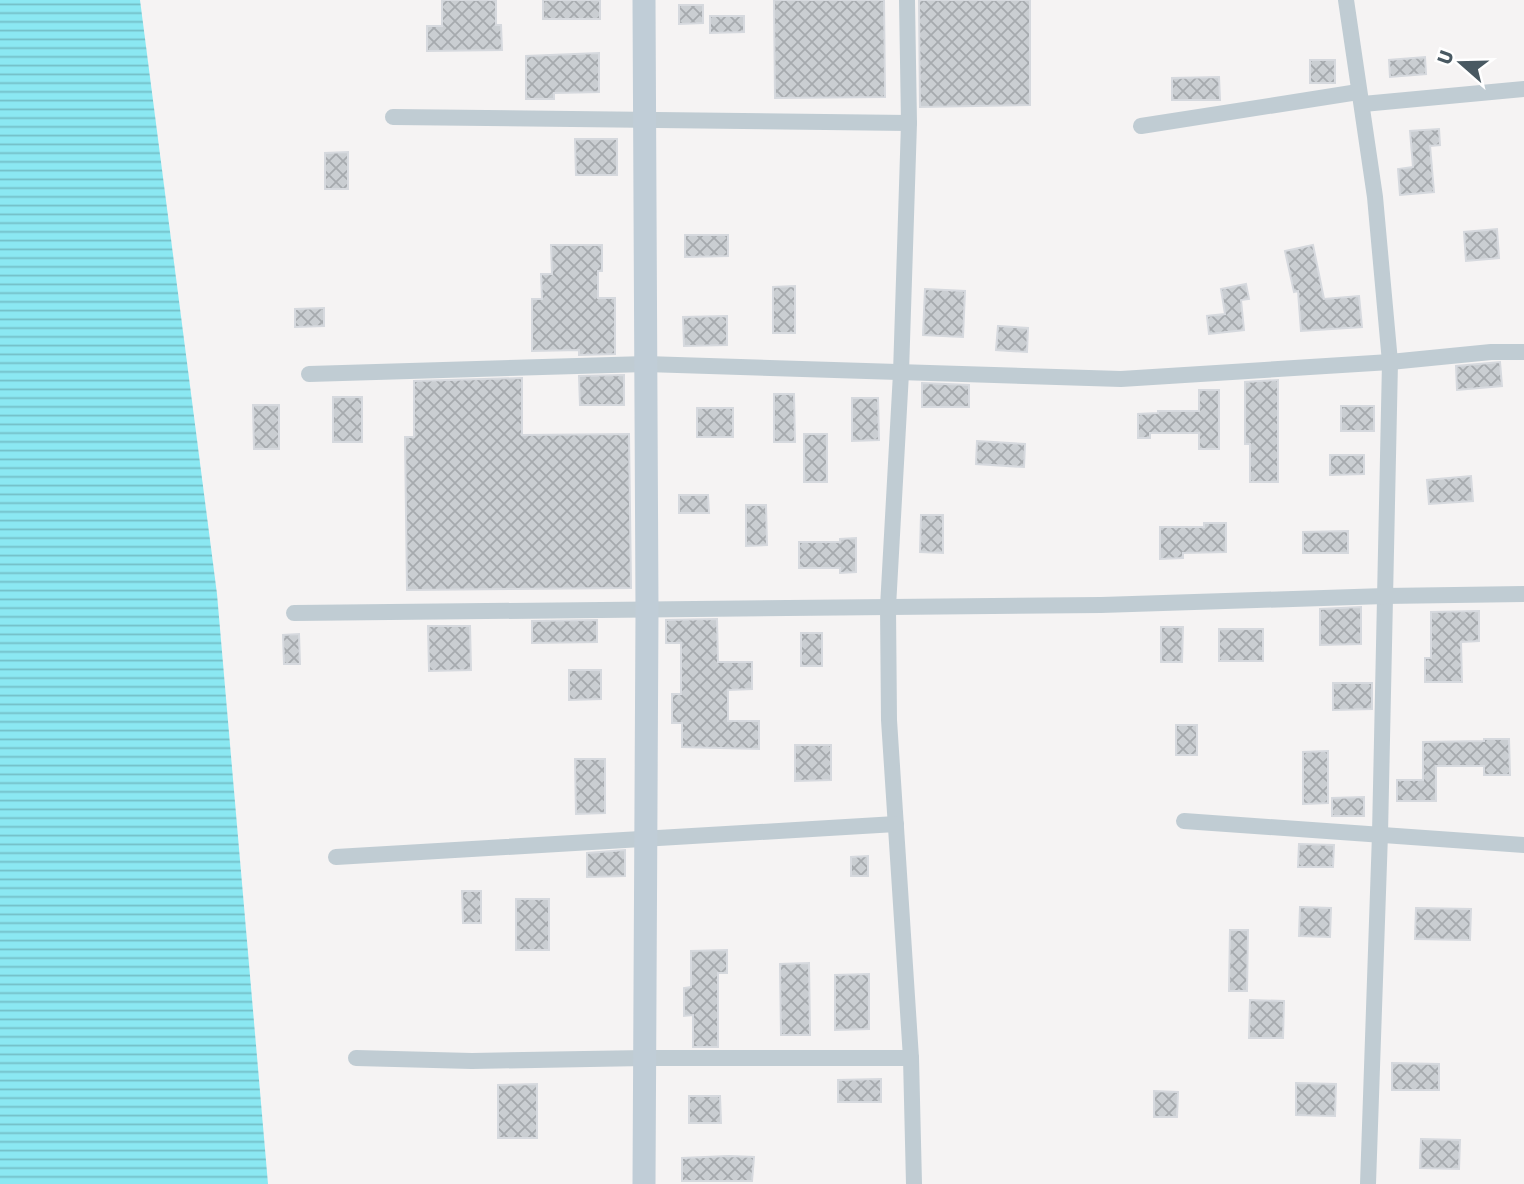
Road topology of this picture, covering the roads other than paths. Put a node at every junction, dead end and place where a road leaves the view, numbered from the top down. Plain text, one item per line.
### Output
1 (644, 0) edge
2 (907, 0) edge
3 (1346, 0) edge
4 (1524, 89) edge
5 (1361, 98) junction
6 (393, 117) dead end
7 (645, 121) junction
8 (909, 123) junction
9 (1141, 126) dead end
10 (1524, 352) edge
11 (1390, 362) junction
12 (646, 364) junction
13 (901, 373) junction
14 (309, 374) dead end
15 (1524, 594) edge
16 (1385, 596) junction
17 (888, 607) junction
18 (647, 611) junction
19 (294, 613) dead end
20 (1184, 821) dead end
21 (896, 824) junction
22 (1380, 834) junction
23 (646, 840) junction
24 (1524, 845) edge
25 (336, 857) dead end
26 (356, 1058) dead end
27 (645, 1058) junction
28 (911, 1058) junction
29 (644, 1184) edge
30 (914, 1184) edge
31 (1368, 1184) edge

1 - 7 street
2 - 8 street
3 - 5 street
4 - 5 street
5 - 9 street
5 - 11 street
6 - 7 street
7 - 8 street
7 - 12 street
8 - 13 street
10 - 11 street
11 - 13 street
11 - 16 street
12 - 13 street
12 - 14 street
12 - 18 street
13 - 17 street
15 - 16 street
16 - 17 street
16 - 22 street
17 - 18 street
17 - 21 street
18 - 19 street
18 - 23 street
20 - 22 street
21 - 23 street
21 - 28 street
22 - 24 street
22 - 31 street
23 - 25 street
23 - 27 street
26 - 27 street
27 - 28 street
27 - 29 street
28 - 30 street

